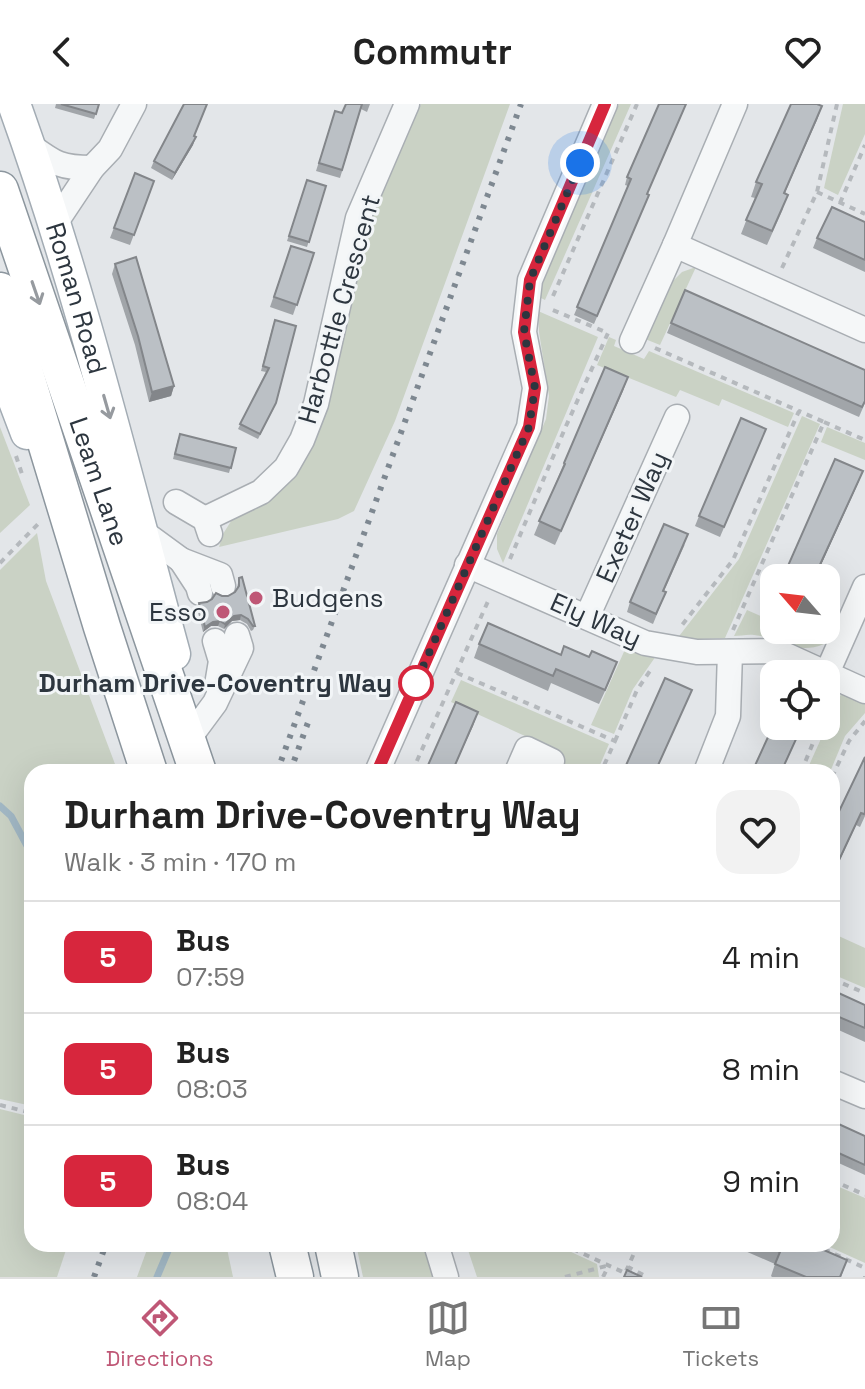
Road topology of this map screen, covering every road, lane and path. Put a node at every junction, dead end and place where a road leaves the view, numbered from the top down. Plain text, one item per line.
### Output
1 (14, 104) edge
2 (134, 104) edge
3 (407, 104) edge
4 (605, 104) edge
5 (735, 104) edge
6 (837, 104) edge
7 (28, 144) junction
8 (865, 145) edge
9 (92, 168) junction
10 (0, 190) edge
11 (817, 192) junction
12 (840, 203) junction
13 (865, 214) edge
14 (54, 225) junction
15 (675, 245) junction
16 (773, 288) junction
17 (0, 291) edge
18 (865, 330) edge
19 (608, 333) dead end
20 (632, 340) junction
21 (0, 362) edge
22 (799, 411) junction
23 (677, 417) dead end
24 (824, 422) junction
25 (865, 440) edge
26 (15, 455) dead end
27 (25, 481) dead end
28 (102, 486) junction
29 (176, 502) dead end
30 (140, 530) junction
31 (467, 565) junction
32 (865, 587) edge
33 (212, 589) dead end
34 (587, 617) junction
35 (102, 627) junction
36 (226, 638) dead end
37 (666, 648) junction
38 (730, 652) junction
39 (797, 660) edge
40 (833, 660) edge
41 (457, 673) dead end
42 (840, 679) edge
43 (865, 691) edge
44 (865, 721) edge
45 (195, 730) junction
46 (814, 740) edge
47 (615, 741) junction
48 (552, 761) dead end
49 (146, 764) edge
50 (197, 764) edge
51 (199, 764) edge
52 (380, 764) edge
53 (520, 764) edge
54 (605, 764) edge
55 (709, 764) edge
56 (804, 764) edge
57 (838, 764) edge
58 (840, 982) edge
59 (865, 993) edge
60 (840, 1085) edge
61 (865, 1096) edge
62 (0, 1105) edge
63 (24, 1111) edge
64 (840, 1184) edge
65 (865, 1195) edge
66 (289, 1252) edge
67 (335, 1252) edge
68 (438, 1252) edge
69 (580, 1252) edge
70 (635, 1252) edge
71 (830, 1252) edge
72 (609, 1265) junction
73 (628, 1267) junction
74 (865, 1268) edge
75 (295, 1277) edge
76 (340, 1277) edge
77 (446, 1277) edge
78 (565, 1277) edge
79 (603, 1277) edge
80 (647, 1277) edge

1 - 7 main road, Roman Road
2 - 9 street
3 - 29 street, Harbottle Crescent
4 - 31 street
5 - 15 street
6 - 11 path
7 - 9 street
7 - 14 main road, Roman Road
8 - 12 path
9 - 14 street
10 -> 28 highway, Leam Lane
11 - 12 path
11 - 16 path
12 - 13 path
14 -> 30 main road, Roman Road
15 - 16 street
15 - 20 street
16 - 18 street
17 - 35 highway, Leam Lane
19 - 20 path
20 - 22 path
21 - 35 main road
22 - 24 path
22 - 37 path
23 - 34 street, Exeter Way
24 - 25 path
24 - 38 path
26 - 27 path
28 - 30 highway
28 - 50 highway, Leam Lane
30 - 33 street
30 - 45 main road, Roman Road
31 - 34 street, Ely Way
31 - 52 street
32 - 40 street
34 - 37 street, Ely Way
35 - 49 highway, Leam Lane
36 - 45 street
37 - 38 street, Ely Way
37 - 47 path
38 - 39 street, Ely Way
38 - 55 street
41 - 47 path
42 - 43 street, Ely Way
44 - 57 path
45 - 51 main road, Roman Road
46 - 56 path
47 - 54 path
48 - 53 street
58 - 59 path
60 - 61 street
62 - 63 path
64 - 65 path
66 - 75 highway
67 - 76 highway
68 - 77 street
69 - 72 path
70 - 73 path
71 - 74 path
72 - 73 path
72 - 78 path
72 - 79 path
73 - 80 path

